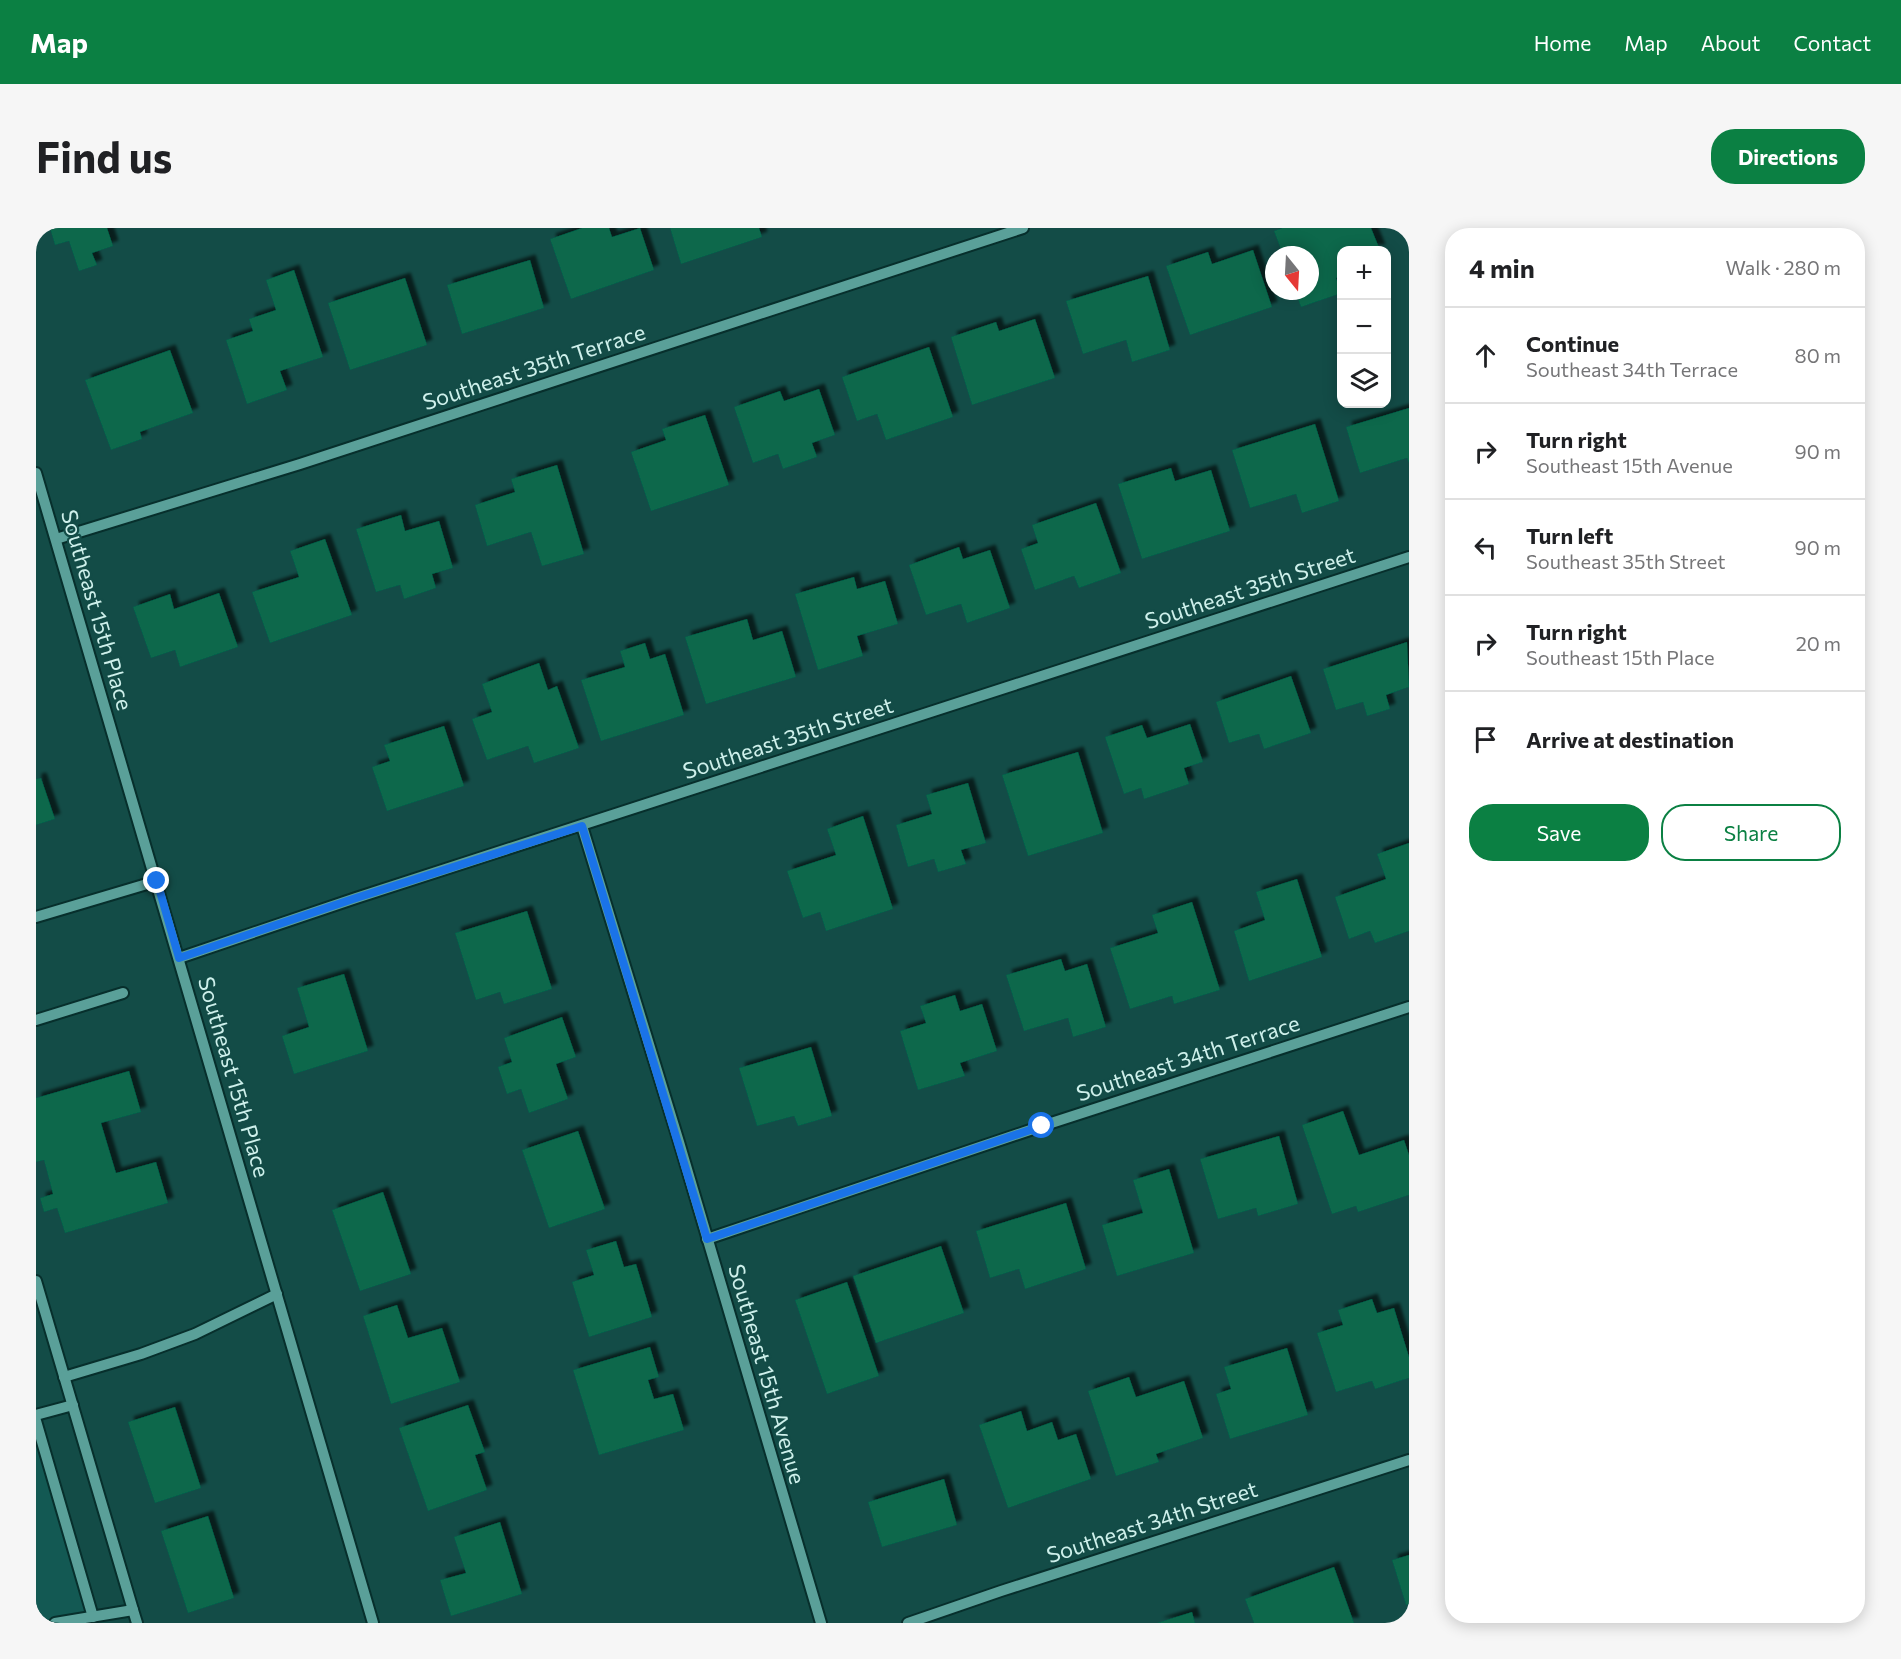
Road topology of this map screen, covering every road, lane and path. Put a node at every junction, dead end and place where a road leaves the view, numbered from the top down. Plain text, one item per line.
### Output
1 (1023, 228) edge
2 (36, 473) edge
3 (56, 539) junction
4 (1409, 557) edge
5 (582, 826) junction
6 (157, 881) junction
7 (36, 917) edge
8 (179, 958) junction
9 (123, 993) dead end
10 (1409, 1007) edge
11 (36, 1020) edge
12 (707, 1239) junction
13 (36, 1281) edge
14 (277, 1294) junction
15 (64, 1377) junction
16 (73, 1405) junction
17 (36, 1415) edge
18 (36, 1421) edge
19 (1409, 1460) edge
20 (133, 1610) junction
21 (93, 1617) junction
22 (55, 1623) edge
23 (137, 1623) edge
24 (373, 1623) edge
25 (820, 1623) edge
26 (908, 1623) edge

1 - 3 street, Southeast 35th Terrace
2 - 3 street, Southeast 15th Place
3 - 6 street, Southeast 15th Place
4 - 5 street, Southeast 35th Street
5 - 8 street, Southeast 35th Street
5 - 12 street, Southeast 15th Avenue
6 - 7 street
6 - 8 street, Southeast 15th Place
8 - 14 street, Southeast 15th Place
9 - 11 street
10 - 12 street, Southeast 34th Terrace
12 - 25 street, Southeast 15th Avenue
13 - 15 street
14 - 15 street
14 - 24 street, Southeast 15th Place
15 - 16 street
16 - 17 street
16 - 20 street
18 - 21 street
19 - 26 street, Southeast 34th Street
20 - 21 street
20 - 23 street
21 - 22 street

